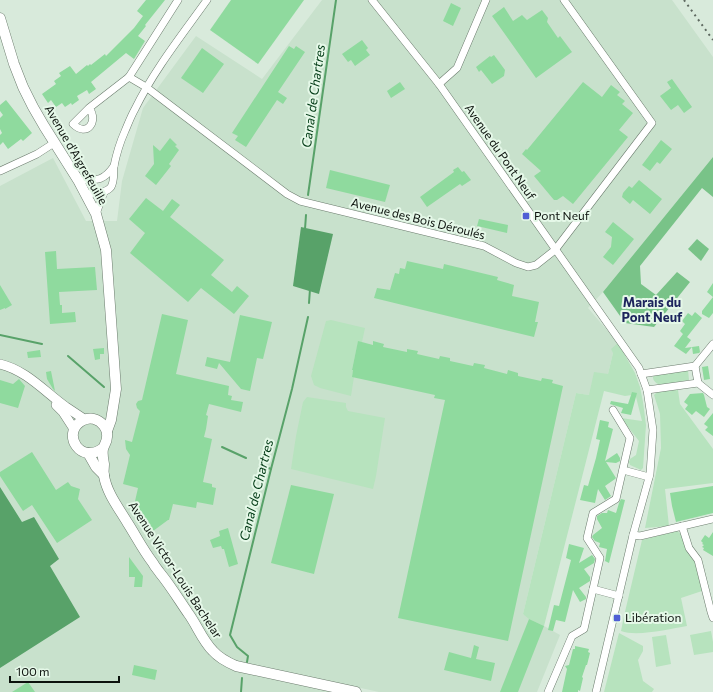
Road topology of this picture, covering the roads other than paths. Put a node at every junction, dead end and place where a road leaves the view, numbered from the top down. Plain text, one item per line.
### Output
1 (178, 0) edge
2 (207, 0) edge
3 (372, 0) edge
4 (486, 0) edge
5 (564, 0) edge
6 (0, 18) edge
7 (128, 77) junction
8 (439, 84) junction
9 (146, 87) junction
10 (89, 108) dead end
11 (54, 143) junction
12 (114, 166) junction
13 (0, 171) edge
14 (78, 180) junction
15 (104, 192) junction
16 (85, 194) junction
17 (96, 214) junction
18 (555, 250) junction
19 (713, 344) edge
20 (0, 364) edge
21 (695, 366) junction
22 (642, 374) junction
23 (26, 376) junction
24 (698, 382) junction
25 (647, 390) junction
26 (713, 395) edge
27 (114, 403) junction
28 (613, 410) dead end
29 (95, 419) junction
30 (84, 420) junction
31 (74, 428) junction
32 (107, 431) junction
33 (103, 448) junction
34 (88, 453) junction
35 (623, 470) junction
36 (104, 475) junction
37 (649, 477) junction
38 (713, 519) edge
39 (682, 526) junction
40 (633, 536) junction
41 (593, 589) junction
42 (619, 596) junction
43 (713, 618) edge
44 (324, 689) edge
45 (356, 692) edge
46 (548, 692) edge
47 (596, 692) edge

1 - 7 street
2 - 9 street
3 - 8 street, Avenue du Pont Neuf
4 - 8 street
5 - 18 street
6 - 11 main road, Avenue d'Aigrefeuille
7 - 9 street
7 - 10 street
8 - 18 street, Avenue du Pont Neuf
9 - 12 street
9 - 18 street, Avenue des Bois Déroulés
11 - 13 street
11 - 14 main road, Avenue d'Aigrefeuille
12 - 14 street
12 - 15 street
14 - 16 main road, Avenue d'Aigrefeuille
15 - 16 street
15 - 17 street
16 - 17 main road, Avenue d'Aigrefeuille
17 - 27 main road, Avenue d'Aigrefeuille
18 - 22 street, Avenue du Pont Neuf
19 - 21 street
20 - 23 street
21 - 22 street
21 - 24 street
22 - 25 street, Avenue du Pont Neuf
23 - 30 street
23 - 31 street
24 - 25 street
24 - 26 street
25 - 37 street, Avenue du Pont Neuf
27 - 29 main road
27 - 32 main road, Avenue d'Aigrefeuille
28 - 35 street
29 - 30 main road
29 - 32 main road
30 - 31 main road
31 - 34 main road
32 - 33 main road
33 - 34 main road
33 - 36 main road, Avenue Victor-Louis Bachelar
34 - 36 main road, Avenue Victor-Louis Bachelar
35 - 37 street
35 - 41 street
36 - 44 main road, Avenue Victor-Louis Bachelar
37 - 40 street, Avenue du Pont Neuf
38 - 39 street
39 - 40 street
39 - 43 street
40 - 42 street, Avenue du Pont Neuf
41 - 42 street
41 - 46 street
42 - 47 street, Avenue du Pont Neuf
44 - 45 main road, Avenue Victor-Louis Bachelar

